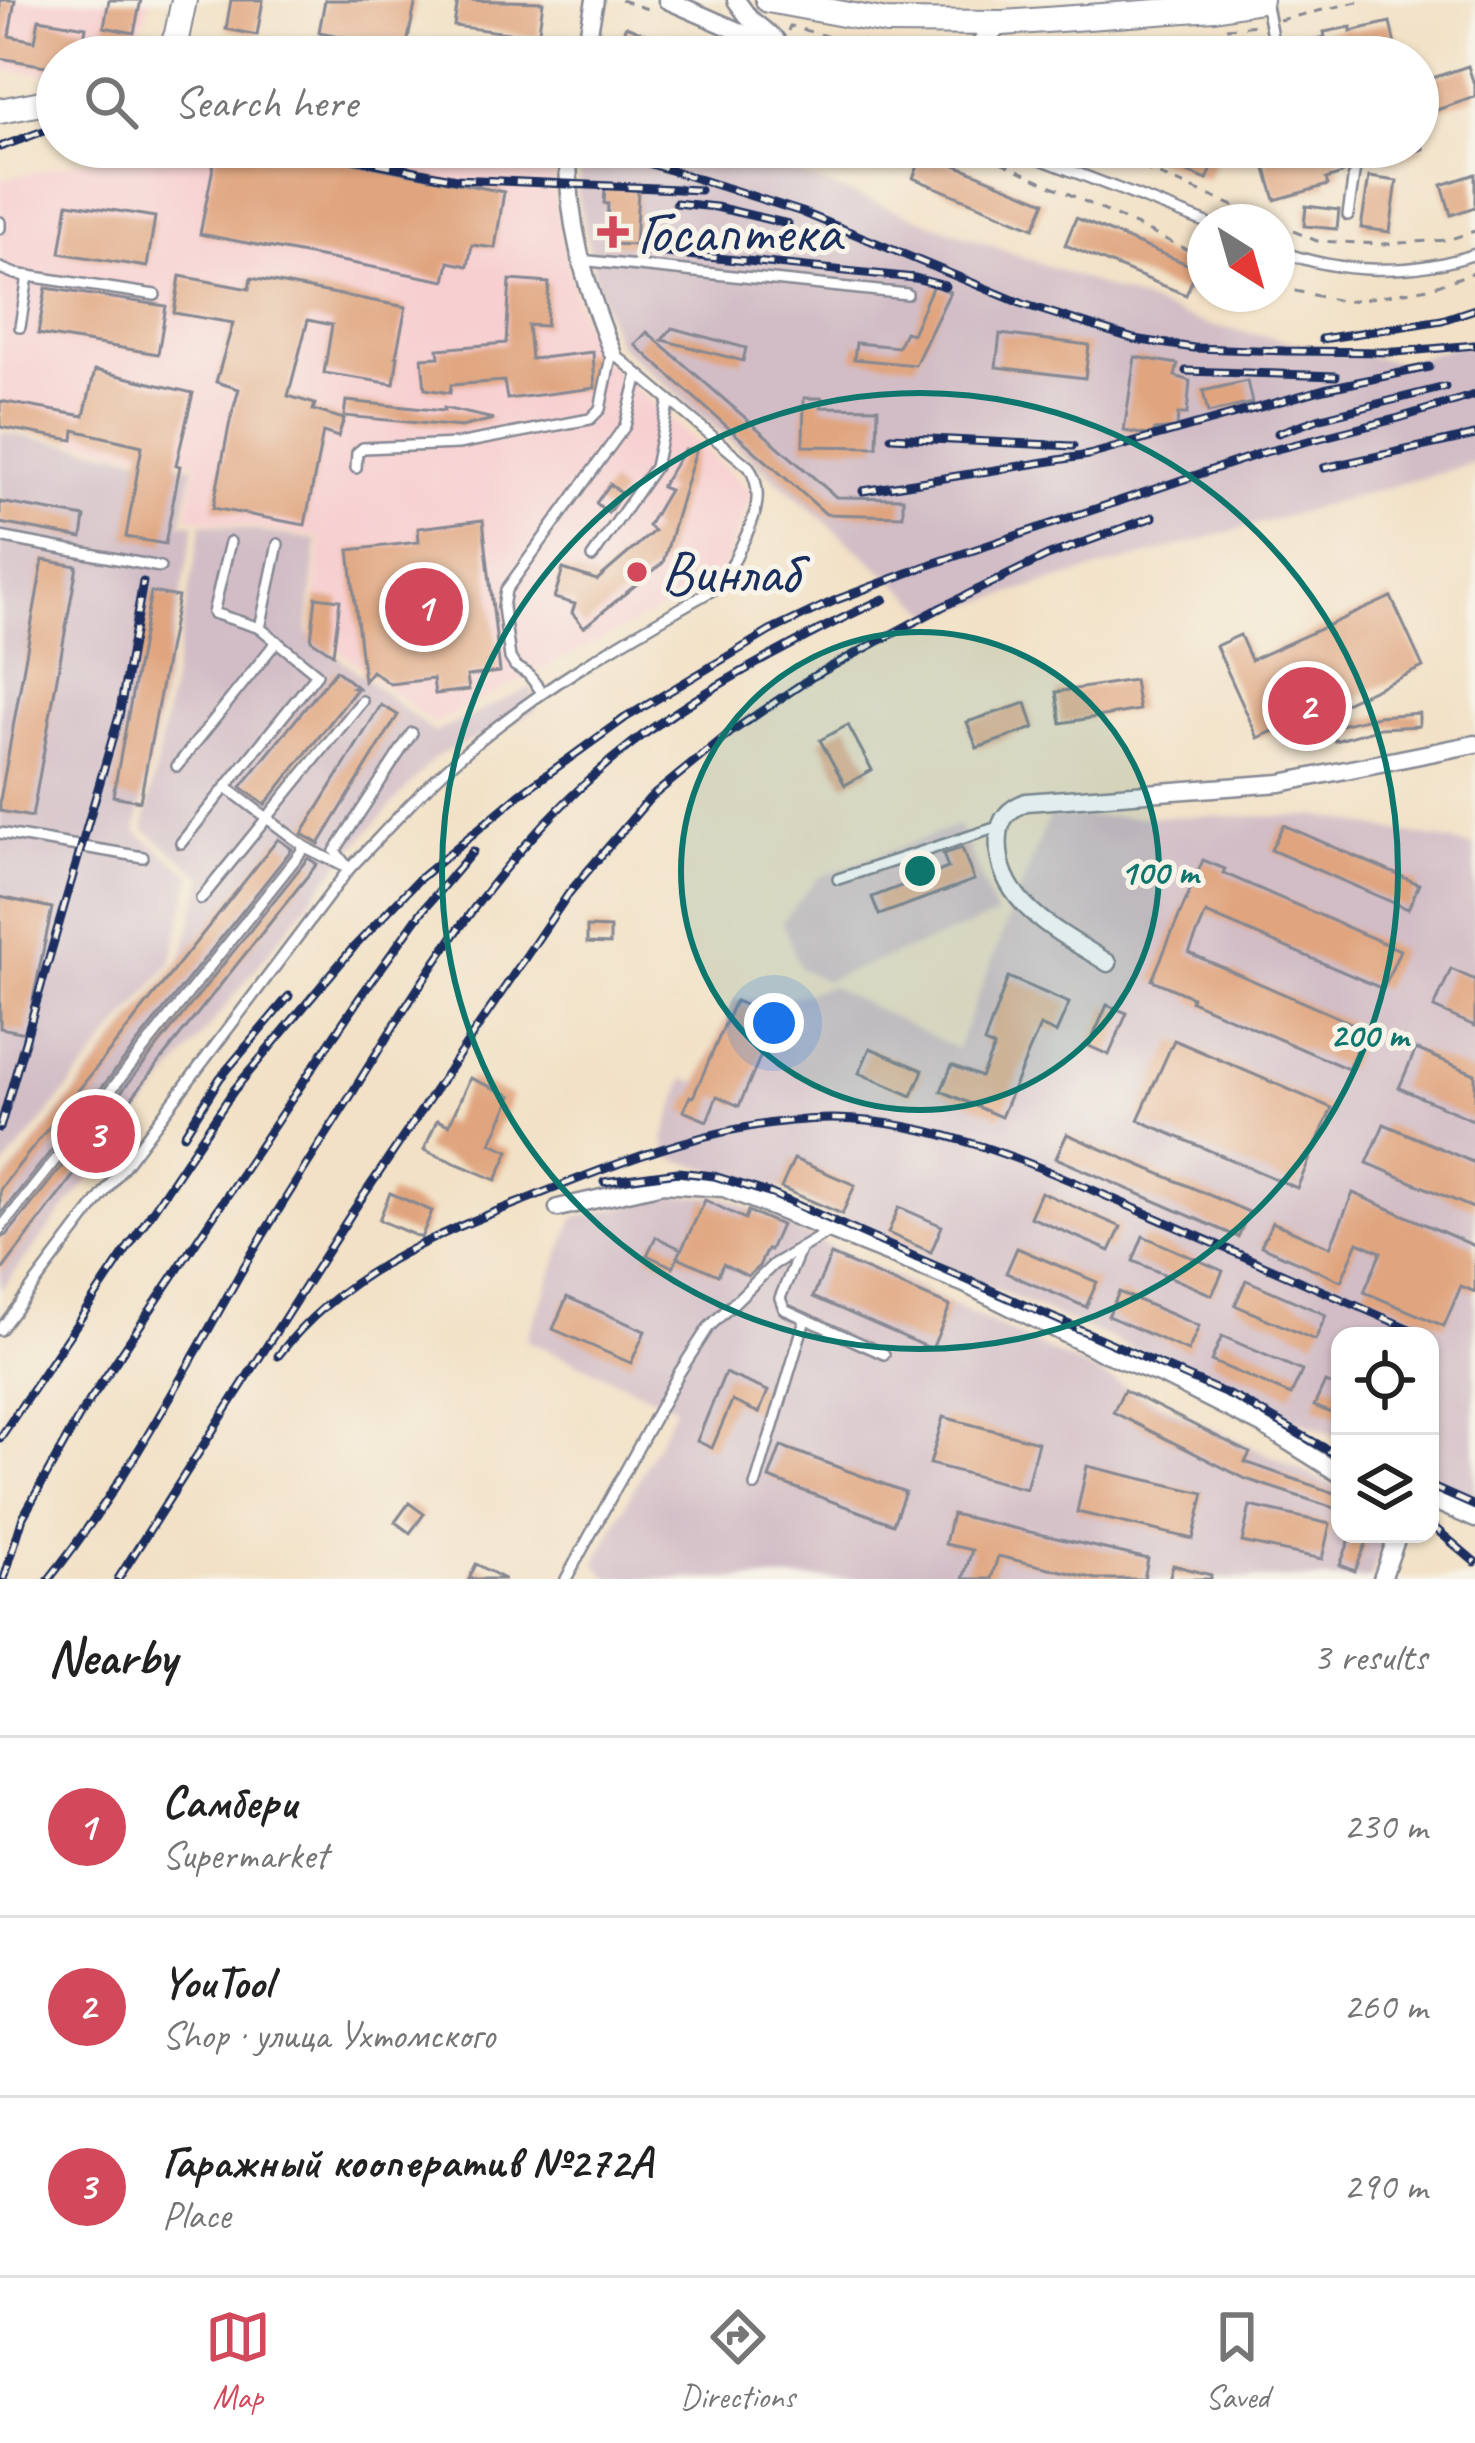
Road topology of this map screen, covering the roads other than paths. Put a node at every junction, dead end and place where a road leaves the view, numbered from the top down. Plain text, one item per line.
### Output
1 (184, 0) edge
2 (595, 0) edge
3 (667, 0) edge
4 (736, 0) edge
5 (768, 0) edge
6 (1262, 0) edge
7 (1003, 22) junction
8 (176, 36) edge
9 (588, 36) edge
10 (752, 36) edge
11 (771, 36) edge
12 (988, 36) edge
13 (1271, 36) edge
14 (36, 104) edge
15 (0, 111) edge
16 (568, 168) edge
17 (1064, 168) edge
18 (1354, 168) edge
19 (1187, 215) edge
20 (1348, 215) dead end
21 (1475, 254) edge
22 (1295, 257) edge
23 (580, 260) junction
24 (0, 268) edge
25 (28, 276) junction
26 (908, 294) dead end
27 (154, 295) dead end
28 (20, 327) dead end
29 (612, 352) junction
30 (638, 374) junction
31 (669, 400) junction
32 (356, 468) dead end
33 (0, 538) edge
34 (230, 542) dead end
35 (278, 544) dead end
36 (592, 556) dead end
37 (160, 567) dead end
38 (260, 628) junction
39 (277, 641) junction
40 (542, 692) junction
41 (362, 700) dead end
42 (412, 733) dead end
43 (1475, 744) edge
44 (176, 766) dead end
45 (226, 788) junction
46 (266, 819) junction
47 (999, 826) junction
48 (0, 833) edge
49 (181, 843) dead end
50 (305, 847) junction
51 (143, 857) dead end
52 (349, 869) junction
53 (838, 879) dead end
54 (201, 899) dead end
55 (1108, 963) dead end
56 (558, 1208) dead end
57 (0, 1228) edge
58 (830, 1231) junction
59 (801, 1248) junction
60 (805, 1320) junction
61 (0, 1330) edge
62 (884, 1354) dead end
63 (1331, 1468) edge
64 (755, 1486) dead end
65 (1439, 1503) edge
66 (1475, 1519) edge
67 (1395, 1543) edge
68 (566, 1579) edge
69 (1382, 1579) edge

1 - 8 main road
2 - 9 street
3 - 10 street
4 - 11 street
5 - 7 main road
6 - 7 main road
6 - 13 lane
7 - 12 street
14 - 15 main road
16 - 23 street
17 - 19 lane
18 - 20 lane
21 - 22 lane
23 - 26 lane
23 - 29 street
24 - 25 lane
25 - 27 lane
25 - 28 lane
29 - 30 lane
29 - 32 lane
30 - 31 lane
30 - 40 lane
31 - 36 lane
31 - 40 lane
33 - 37 lane
34 - 38 lane
35 - 38 lane
38 - 39 lane
39 - 44 lane
39 - 45 lane
40 - 52 lane
41 - 46 lane
42 - 52 lane
43 - 47 street
45 - 46 lane
45 - 49 lane
46 - 50 lane
46 - 54 lane
47 - 53 lane
47 - 55 street
48 - 51 lane
50 - 52 lane
50 - 57 lane
52 - 61 lane
56 - 58 street
58 - 59 lane
58 - 63 street
59 - 60 lane
59 - 68 lane
60 - 62 lane
60 - 64 lane
65 - 66 street
67 - 69 street

